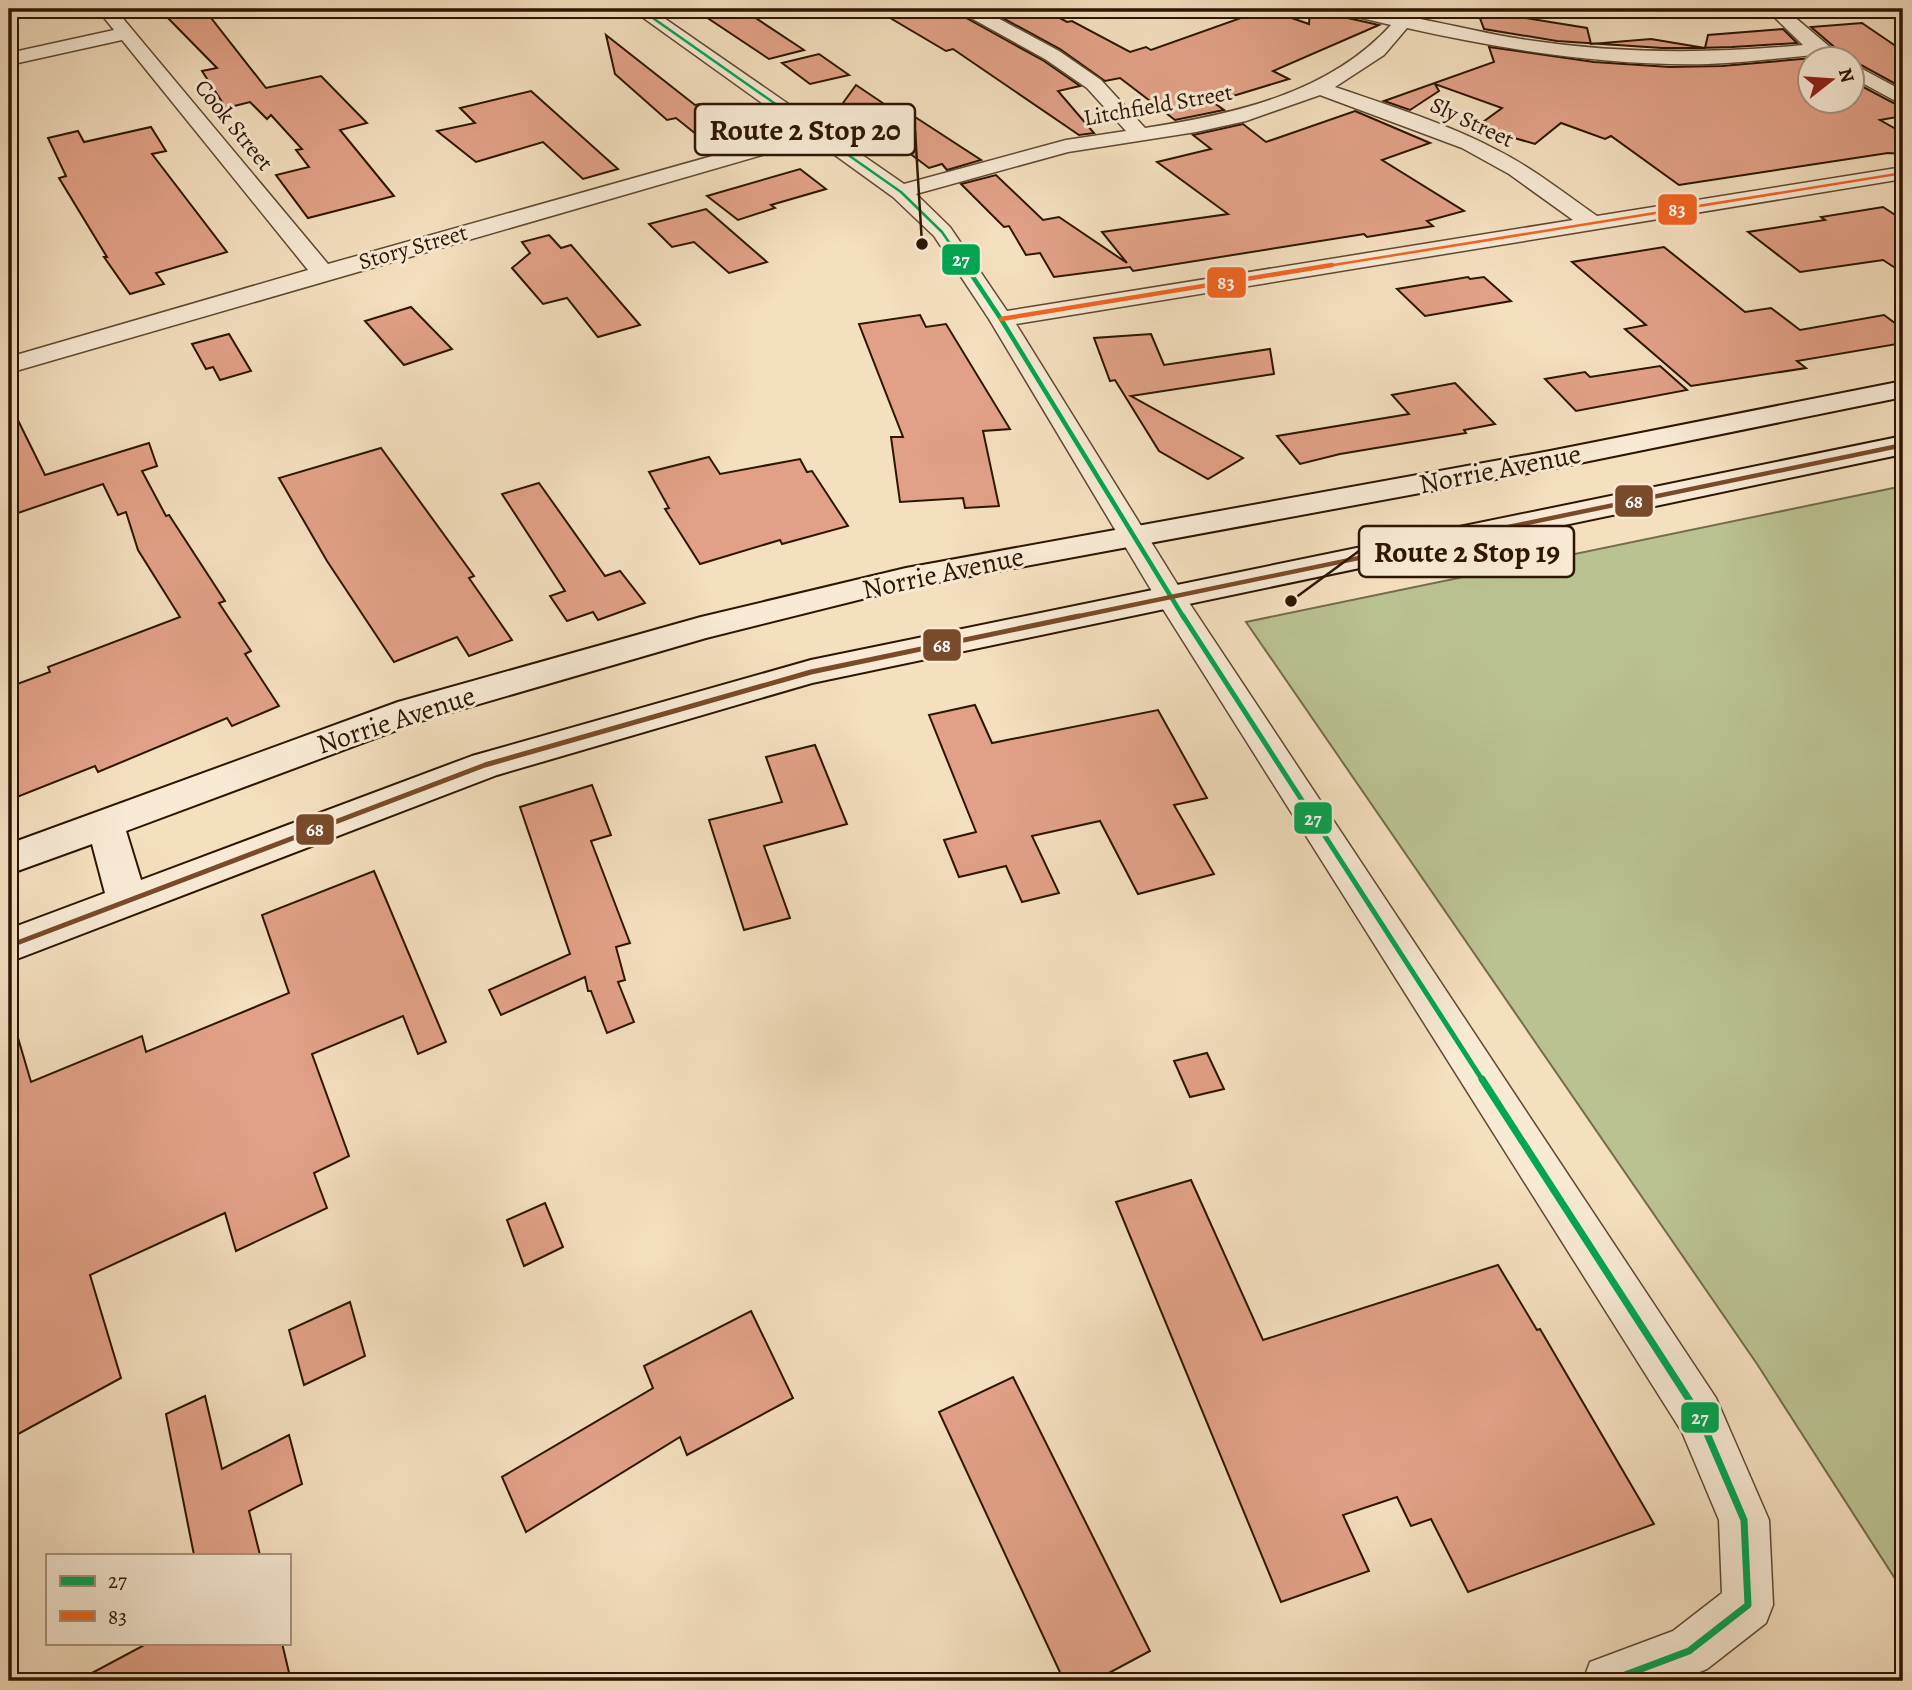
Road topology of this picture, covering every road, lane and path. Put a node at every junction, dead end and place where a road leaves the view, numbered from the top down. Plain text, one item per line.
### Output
1 (106, 9) edge
2 (640, 9) edge
3 (968, 9) edge
4 (1346, 9) edge
5 (1775, 9) edge
6 (1402, 23) junction
7 (127, 33) junction
8 (1814, 46) edge
9 (1797, 52) edge
10 (9, 59) edge
11 (1867, 77) edge
12 (1320, 88) junction
13 (1903, 99) edge
14 (818, 133) junction
15 (1140, 134) junction
16 (1903, 173) edge
17 (901, 192) junction
18 (1592, 223) junction
19 (323, 273) junction
20 (1001, 319) junction
21 (9, 365) edge
22 (1903, 389) edge
23 (1903, 445) edge
24 (1131, 536) junction
25 (1171, 598) junction
26 (105, 824) junction
27 (9, 859) edge
28 (127, 899) junction
29 (9, 946) edge
30 (1609, 1681) edge

1 - 7 street, Cook Street
2 - 14 street
3 - 15 street
4 - 6 street
5 - 8 street
6 - 9 street
6 - 12 street, Litchfield Street
7 - 10 street
7 - 19 street, Cook Street
11 - 13 street
12 - 15 street, Litchfield Street
12 - 18 street, Sly Street
14 - 17 street
14 - 19 street, Story Street
15 - 17 street, Litchfield Street
16 - 18 street
17 - 20 street
18 - 20 street
19 - 21 street, Story Street
20 - 24 street
22 - 24 main road, Norrie Avenue
23 - 25 main road, Norrie Avenue
24 - 25 street
24 - 26 main road, Norrie Avenue
25 - 28 main road, Norrie Avenue
25 - 30 street
26 - 27 main road, Norrie Avenue
26 - 28 main road
28 - 29 main road, Norrie Avenue

